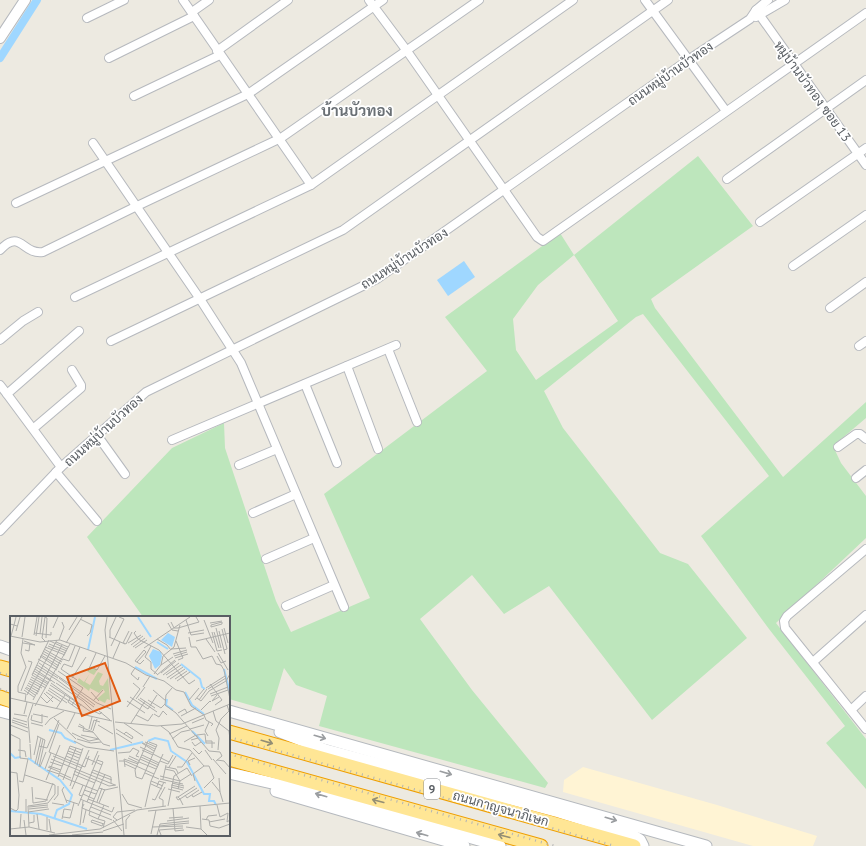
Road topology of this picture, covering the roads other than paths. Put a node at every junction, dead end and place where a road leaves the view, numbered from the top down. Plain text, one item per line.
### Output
1 (25, 0) edge
2 (124, 0) edge
3 (183, 0) edge
4 (209, 0) edge
5 (288, 0) edge
6 (383, 0) edge
7 (479, 0) edge
8 (574, 0) edge
9 (645, 0) edge
10 (668, 0) edge
11 (768, 0) edge
12 (785, 0) edge
13 (371, 3) edge
14 (652, 11) junction
15 (758, 13) junction
16 (866, 13) edge
17 (193, 14) junction
18 (87, 18) dead end
19 (1, 35) edge
20 (407, 51) junction
21 (219, 53) junction
22 (109, 58) dead end
23 (688, 60) junction
24 (794, 64) junction
25 (866, 80) edge
26 (248, 94) junction
27 (439, 95) junction
28 (134, 96) dead end
29 (826, 108) junction
30 (726, 111) junction
31 (281, 138) junction
32 (469, 141) junction
33 (93, 143) dead end
34 (866, 148) edge
35 (858, 154) junction
36 (105, 161) junction
37 (866, 165) edge
38 (727, 179) dead end
39 (311, 185) junction
40 (504, 190) junction
41 (16, 203) dead end
42 (135, 206) junction
43 (866, 214) edge
44 (760, 222) dead end
45 (0, 250) edge
46 (168, 252) junction
47 (793, 266) dead end
48 (866, 282) edge
49 (75, 297) dead end
50 (200, 299) junction
51 (830, 308) dead end
52 (38, 312) dead end
53 (79, 331) dead end
54 (0, 340) edge
55 (111, 341) dead end
56 (866, 341) edge
57 (858, 346) dead end
58 (232, 350) junction
59 (347, 366) junction
60 (72, 370) dead end
61 (305, 384) junction
62 (0, 385) edge
63 (7, 394) junction
64 (258, 404) junction
65 (416, 422) dead end
66 (34, 428) junction
67 (97, 435) junction
68 (866, 439) edge
69 (172, 440) dead end
70 (838, 447) dead end
71 (378, 448) dead end
72 (277, 449) junction
73 (337, 464) dead end
74 (238, 465) dead end
75 (59, 470) junction
76 (866, 470) edge
77 (125, 474) dead end
78 (856, 478) dead end
79 (296, 494) junction
80 (252, 513) dead end
81 (97, 522) dead end
82 (0, 530) edge
83 (314, 538) junction
84 (866, 549) edge
85 (266, 559) dead end
86 (334, 585) junction
87 (286, 606) dead end
88 (344, 607) dead end
89 (866, 615) edge
90 (0, 646) edge
91 (10, 650) edge
92 (813, 662) junction
93 (0, 667) edge
94 (10, 670) edge
95 (0, 696) edge
96 (866, 696) edge
97 (10, 700) edge
98 (0, 710) edge
99 (851, 710) junction
100 (230, 712) edge
101 (230, 712) edge
102 (10, 714) edge
103 (866, 729) edge
104 (230, 732) edge
105 (230, 760) edge
106 (230, 775) edge
107 (230, 775) edge
108 (464, 846) edge
109 (500, 846) edge
110 (541, 846) edge
111 (634, 846) edge
112 (643, 846) edge
113 (706, 846) edge

1 - 19 street
2 - 18 street
3 - 17 street
4 - 17 street
5 - 21 street
6 - 13 street
7 - 20 street
8 - 27 street
9 - 14 street
10 - 14 street
11 - 15 street, ถนนหมู่บ้านบัวทอง
12 - 15 street, ถนนหมู่บ้านบัวทอง
13 - 20 street
13 - 26 street
14 - 23 street
14 - 32 street
15 - 23 street, ถนนหมู่บ้านบัวทอง
15 - 24 street, หมู่บ้านบัวทอง ซอย 13
16 - 24 street
17 - 21 street
17 - 22 street
20 - 27 street
20 - 31 street
21 - 26 street
21 - 28 street
23 - 30 street
23 - 40 street, ถนนหมู่บ้านบัวทอง
24 - 29 street, หมู่บ้านบัวทอง ซอย 13
24 - 30 street
25 - 29 street
26 - 31 street
26 - 36 street
27 - 32 street
27 - 39 street
29 - 35 street, หมู่บ้านบัวทอง ซอย 13
29 - 38 street
30 - 40 street
31 - 39 street
31 - 42 street
32 - 40 street
32 - 50 street
33 - 36 street
34 - 35 street
35 - 37 street, หมู่บ้านบัวทอง ซอย 13
35 - 44 street
36 - 41 street
36 - 42 street
39 - 46 street
40 - 58 street, ถนนหมู่บ้านบัวทอง
42 - 45 street
42 - 46 street
43 - 47 street
46 - 49 street
46 - 50 street
48 - 51 street
50 - 55 street
50 - 58 street
52 - 54 street
53 - 63 street
56 - 57 street
58 - 64 street
58 - 67 street, ถนนหมู่บ้านบัวทอง
59 - 61 street
59 - 65 street
59 - 71 street
60 - 66 street
61 - 64 street
61 - 73 street
62 - 63 street
63 - 66 street
64 - 69 street
64 - 72 street
66 - 75 street
67 - 75 street, ถนนหมู่บ้านบัวทอง
67 - 77 street
68 - 70 street
72 - 74 street
72 - 79 street
75 - 81 street
75 - 82 street, ถนนหมู่บ้านบัวทอง
76 - 78 street
79 - 80 street
79 - 83 street
83 - 85 street
83 - 86 street
84 - 92 street
86 - 87 street
86 - 88 street
89 - 92 street
90 - 91 main road
92 - 99 street
93 - 94 highway
95 - 97 highway
96 - 99 street
98 - 102 main road
99 - 103 street
100 - 112 main road
101 -> 113 main road
104 -> 111 highway, ถนนกาญจนาภิเษก / 9
110 -> 105 highway, ถนนกาญจนาภิเษก / 9
109 -> 106 main road
108 -> 107 main road

